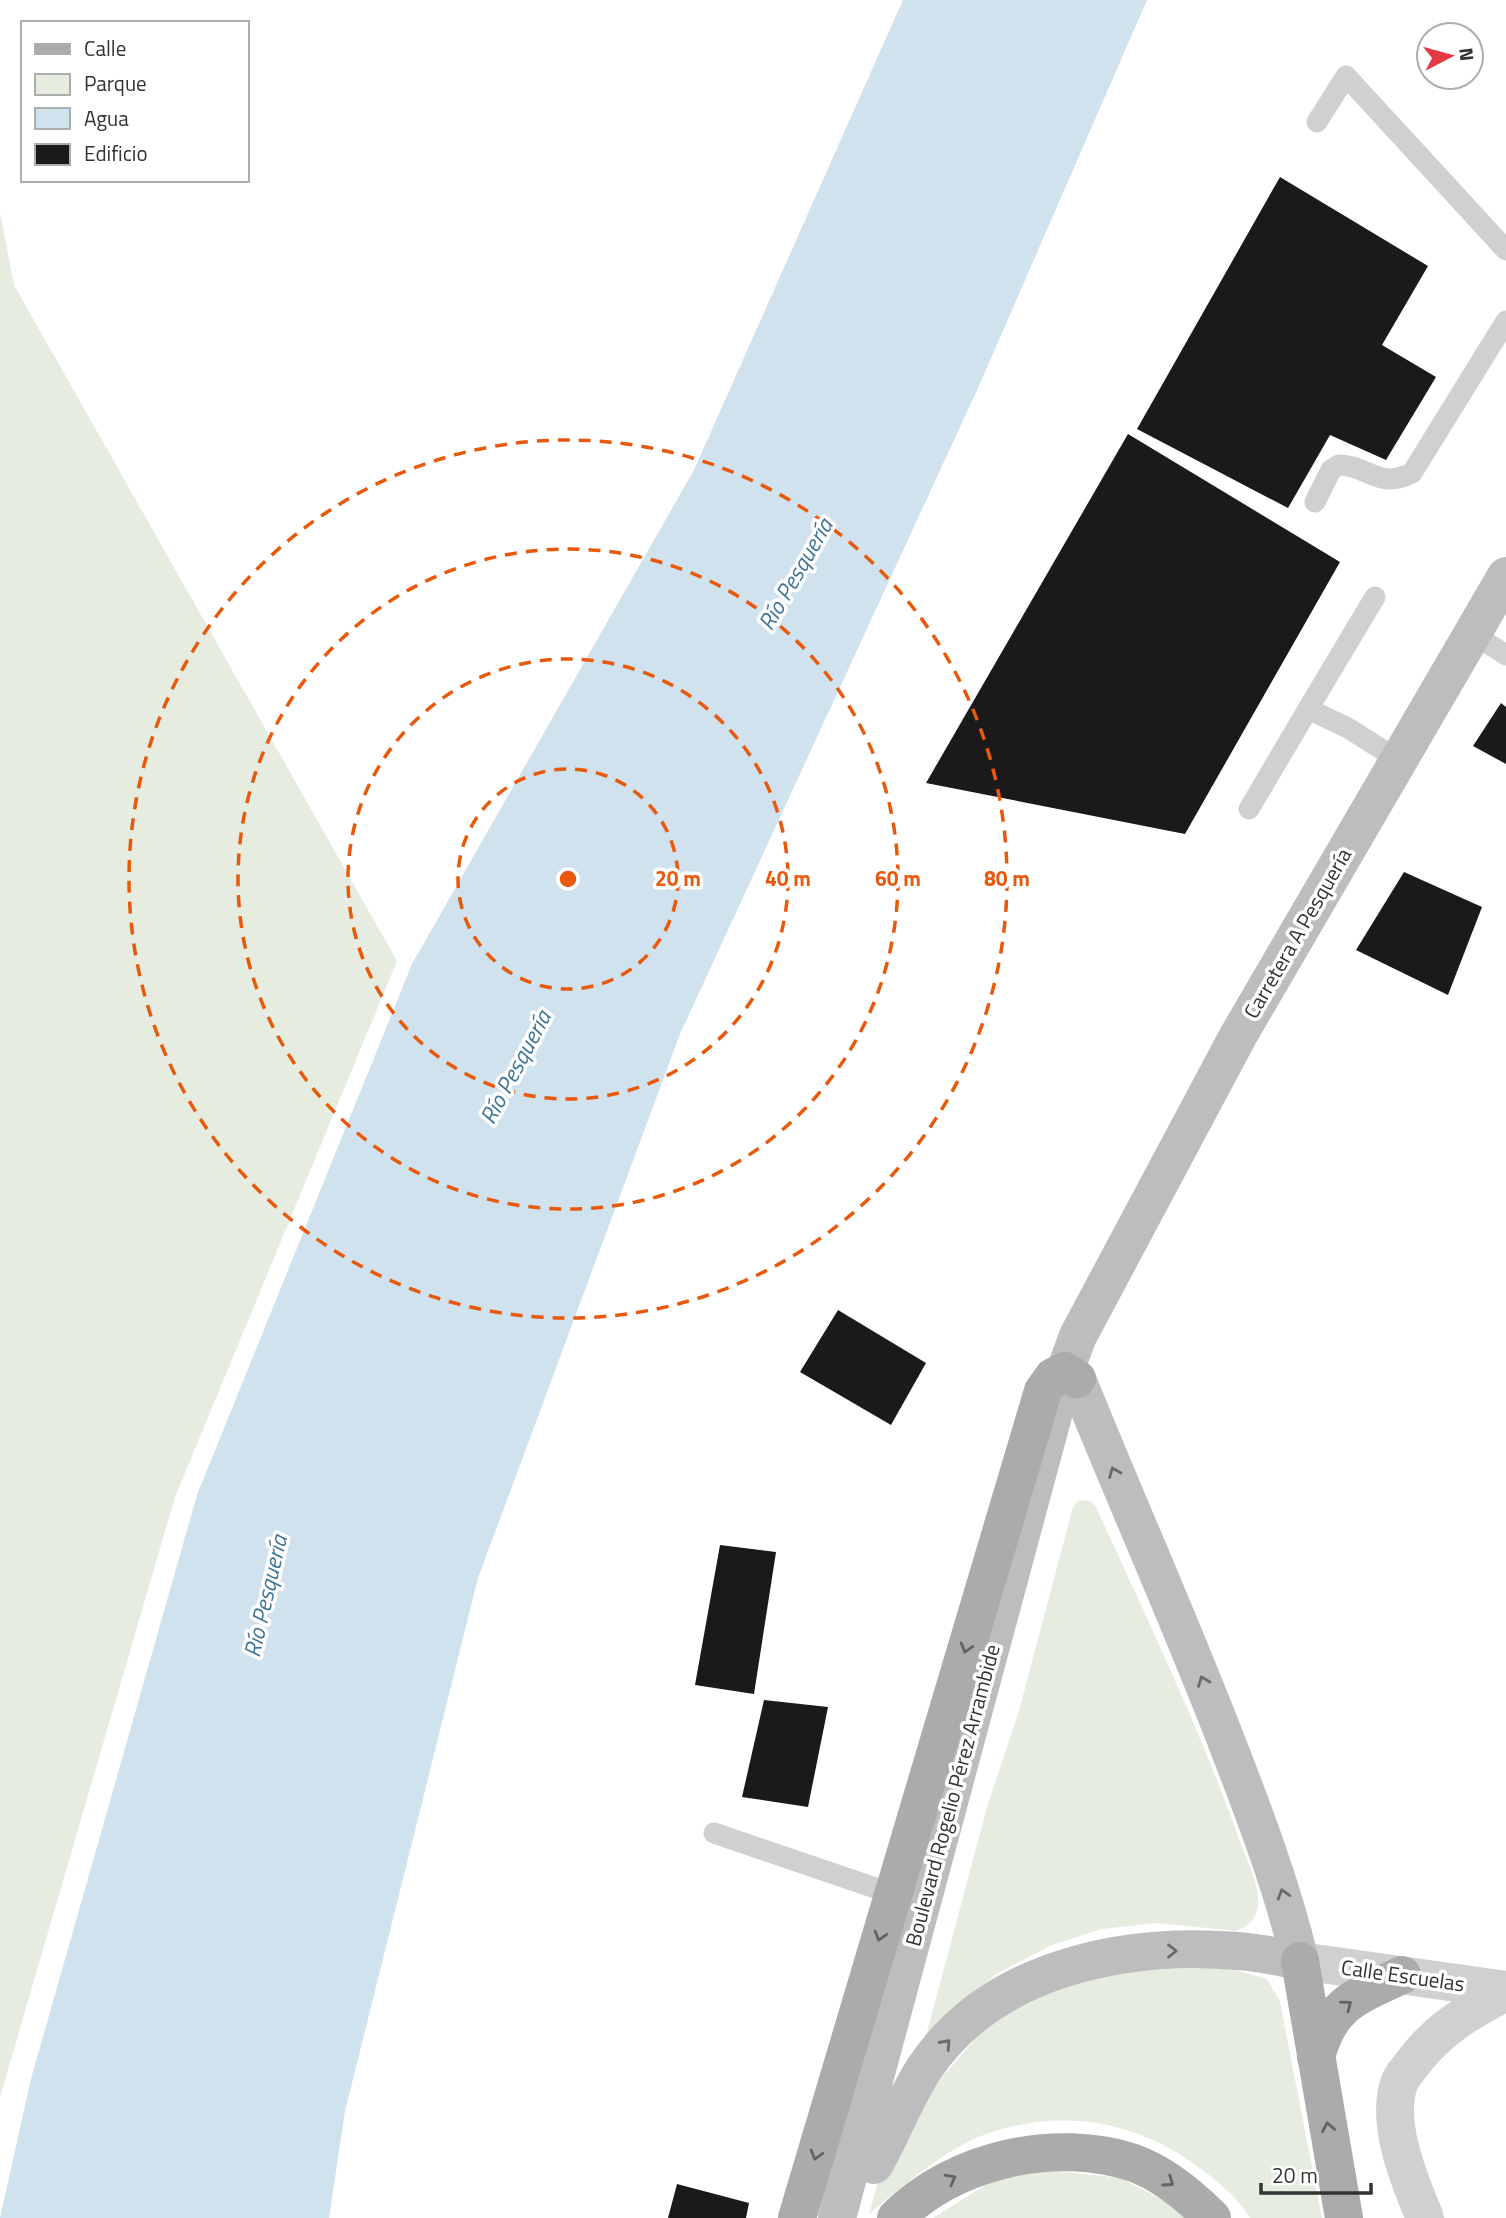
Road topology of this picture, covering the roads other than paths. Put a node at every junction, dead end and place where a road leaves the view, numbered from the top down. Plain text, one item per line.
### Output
1 (1317, 122) dead end
2 (1506, 250) edge
3 (1506, 321) edge
4 (1315, 502) dead end
5 (1506, 576) edge
6 (1375, 597) dead end
7 (1473, 634) junction
8 (1506, 655) edge
9 (1308, 709) junction
10 (1398, 759) junction
11 (1249, 809) dead end
12 (1071, 1375) junction
13 (996, 1669) junction
14 (714, 1833) dead end
15 (892, 1894) junction
16 (1300, 1961) junction
17 (1402, 1975) junction
18 (1506, 1991) edge
19 (1316, 2057) junction
20 (874, 2165) junction
21 (797, 2218) edge
22 (837, 2218) edge
23 (860, 2218) edge
24 (896, 2218) edge
25 (1213, 2218) edge
26 (1344, 2218) edge
27 (1424, 2218) edge

1 - 2 lane
3 - 4 lane
5 - 7 main road, Carretera A Pesquería
6 - 9 lane
7 - 8 lane
7 - 10 main road, Carretera A Pesquería
9 - 10 lane
9 - 11 lane
10 - 12 main road, Carretera A Pesquería
12 - 13 main road, Boulevard Rogelio Pérez Arrambide
12 -> 15 main road
16 -> 12 main road
13 - 20 main road, Boulevard Rogelio Pérez Arrambide
13 - 22 main road, Boulevard Rogelio Pérez Arrambide
14 - 15 lane
15 -> 21 main road
16 - 17 street, Calle Escuelas
16 - 19 main road
20 -> 16 main road
17 - 18 street, Calle Escuelas
19 -> 17 main road
18 - 27 street
26 -> 19 main road
20 - 23 main road, Boulevard Rogelio Pérez Arrambide
24 -> 25 main road

